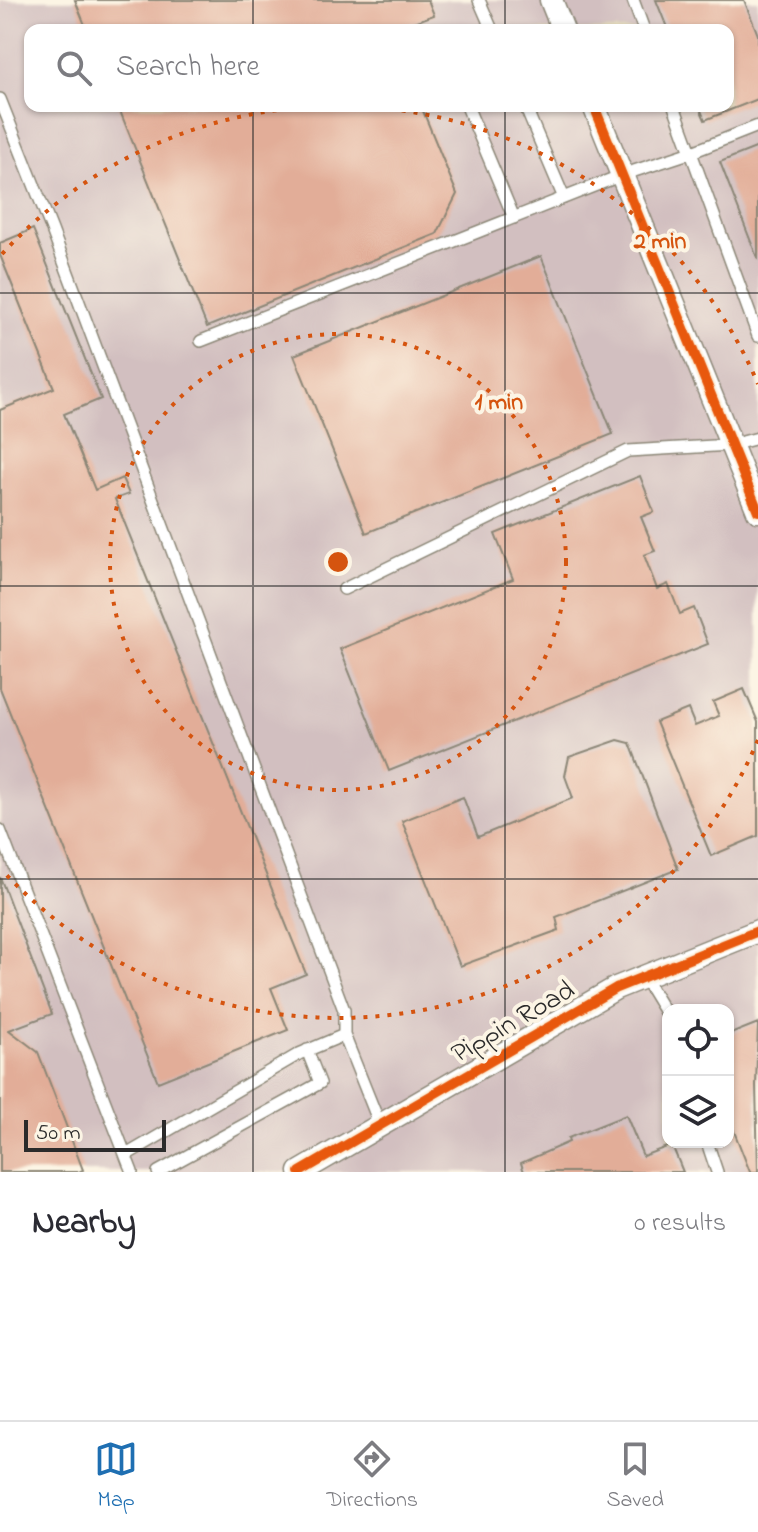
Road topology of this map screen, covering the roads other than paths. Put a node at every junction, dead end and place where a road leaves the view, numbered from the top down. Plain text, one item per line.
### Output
1 (479, 0) edge
2 (551, 0) edge
3 (633, 0) edge
4 (489, 24) edge
5 (561, 24) edge
6 (642, 24) edge
7 (0, 99) edge
8 (470, 112) edge
9 (528, 112) edge
10 (596, 112) edge
11 (676, 112) edge
12 (758, 126) edge
13 (692, 152) junction
14 (622, 175) junction
15 (564, 198) junction
16 (514, 218) junction
17 (758, 336) edge
18 (201, 341) dead end
19 (758, 438) edge
20 (731, 445) junction
21 (758, 511) edge
22 (344, 589) dead end
23 (0, 830) edge
24 (758, 931) edge
25 (643, 976) junction
26 (662, 1007) edge
27 (344, 1035) junction
28 (307, 1050) junction
29 (380, 1125) junction
30 (709, 1148) edge
31 (126, 1155) junction
32 (132, 1172) edge
33 (158, 1172) edge
34 (300, 1172) edge
35 (717, 1172) edge

1 - 4 lane
2 - 5 street
3 - 6 lane
7 - 27 lane
8 - 16 lane
9 - 15 lane
10 - 14 street
11 - 13 lane
12 - 13 lane
13 - 14 lane
13 - 17 lane
14 - 15 lane
14 - 20 street
15 - 16 lane
16 - 18 lane
19 - 20 lane
20 - 21 street
20 - 22 lane
23 - 31 lane
24 - 25 street, Pippin Road
25 - 26 lane
25 - 29 street, Pippin Road
27 - 28 lane
27 - 29 lane
28 - 31 lane
28 - 33 lane
29 - 34 street, Pippin Road
30 - 35 lane
31 - 32 lane

